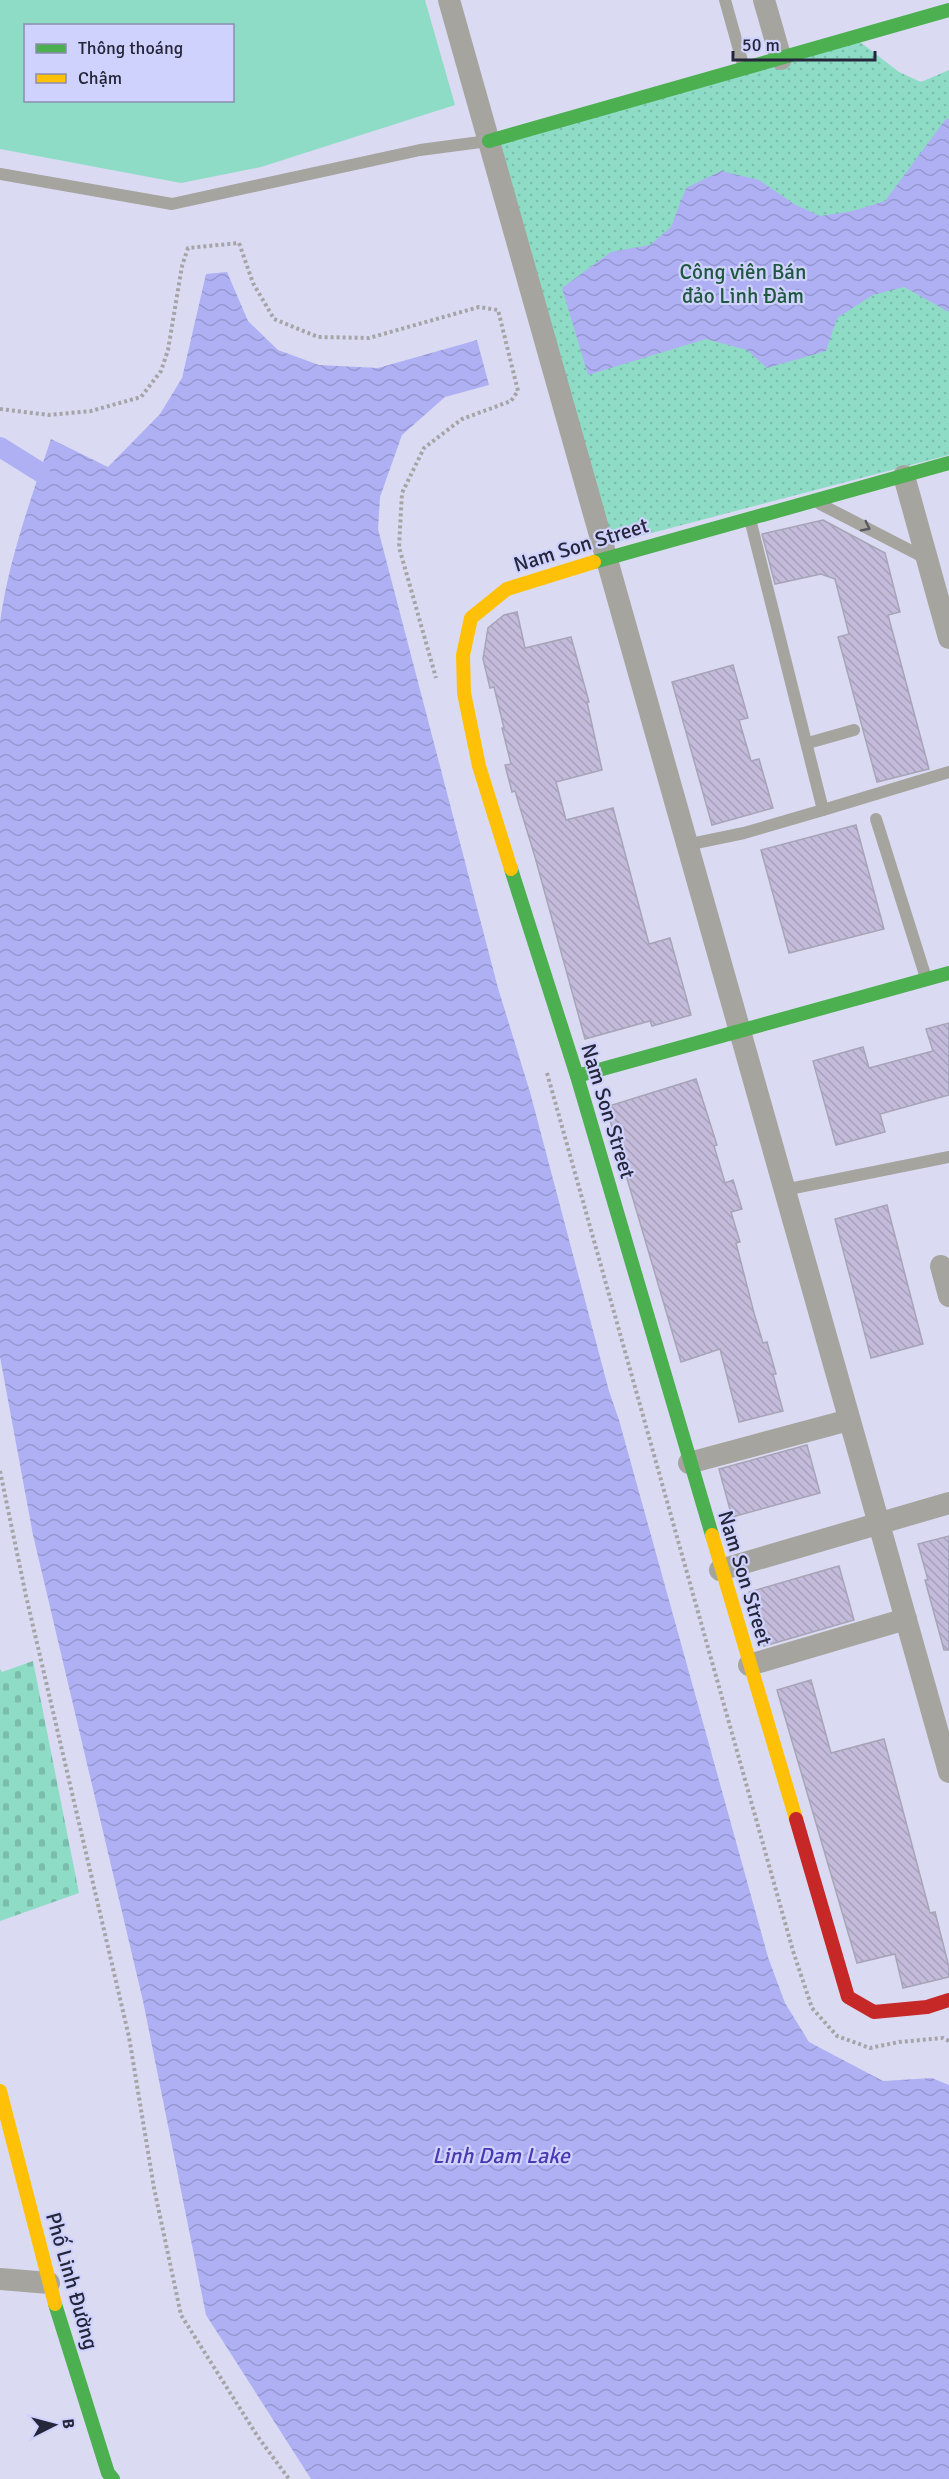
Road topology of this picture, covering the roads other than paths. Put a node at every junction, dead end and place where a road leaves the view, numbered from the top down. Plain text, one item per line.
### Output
1 (449, 0) edge
2 (725, 0) edge
3 (764, 0) edge
4 (949, 10) edge
5 (780, 59) junction
6 (744, 69) junction
7 (489, 141) junction
8 (0, 174) edge
9 (948, 466) edge
10 (904, 476) junction
11 (814, 501) junction
12 (750, 518) junction
13 (605, 558) junction
14 (927, 559) junction
15 (949, 638) edge
16 (854, 730) dead end
17 (808, 742) junction
18 (949, 772) edge
19 (823, 810) junction
20 (876, 819) dead end
21 (686, 845) junction
22 (949, 973) edge
23 (926, 980) junction
24 (739, 1031) junction
25 (577, 1076) junction
26 (949, 1157) edge
27 (784, 1190) junction
28 (941, 1266) dead end
29 (949, 1296) edge
30 (849, 1420) junction
31 (689, 1463) junction
32 (949, 1503) edge
33 (879, 1525) junction
34 (720, 1569) junction
35 (906, 1619) junction
36 (749, 1665) junction
37 (949, 1772) edge
38 (949, 2000) edge
39 (1, 2096) edge
40 (0, 2279) edge
41 (50, 2283) junction
42 (107, 2476) edge

1 - 7 street
2 - 6 lane
3 - 5 street
4 - 5 street
5 - 6 street
6 - 7 street
7 - 8 lane
7 - 13 street
9 - 10 street, Nam Son Street
10 - 11 street, Nam Son Street
10 - 14 street
11 - 12 street, Nam Son Street
11 -> 14 lane
12 - 13 street, Nam Son Street
12 - 17 lane
13 - 21 street
13 - 25 street, Nam Son Street
14 - 15 street
16 - 17 lane
17 - 19 lane
18 - 19 lane
19 - 21 lane
20 - 23 lane
21 - 24 street
22 - 23 street
23 - 24 street
24 - 25 street
24 - 27 street
25 - 31 street, Nam Son Street
26 - 27 lane
27 - 30 street
28 - 29 street
30 - 31 street
30 - 33 street
31 - 34 street, Nam Son Street
32 - 33 street
33 - 34 street
33 - 35 street
34 - 36 street, Nam Son Street
35 - 36 street
35 - 37 street
36 - 38 street, Nam Son Street
39 - 41 street, Phố Linh Đường
40 - 41 street
41 - 42 street, Phố Linh Đường

